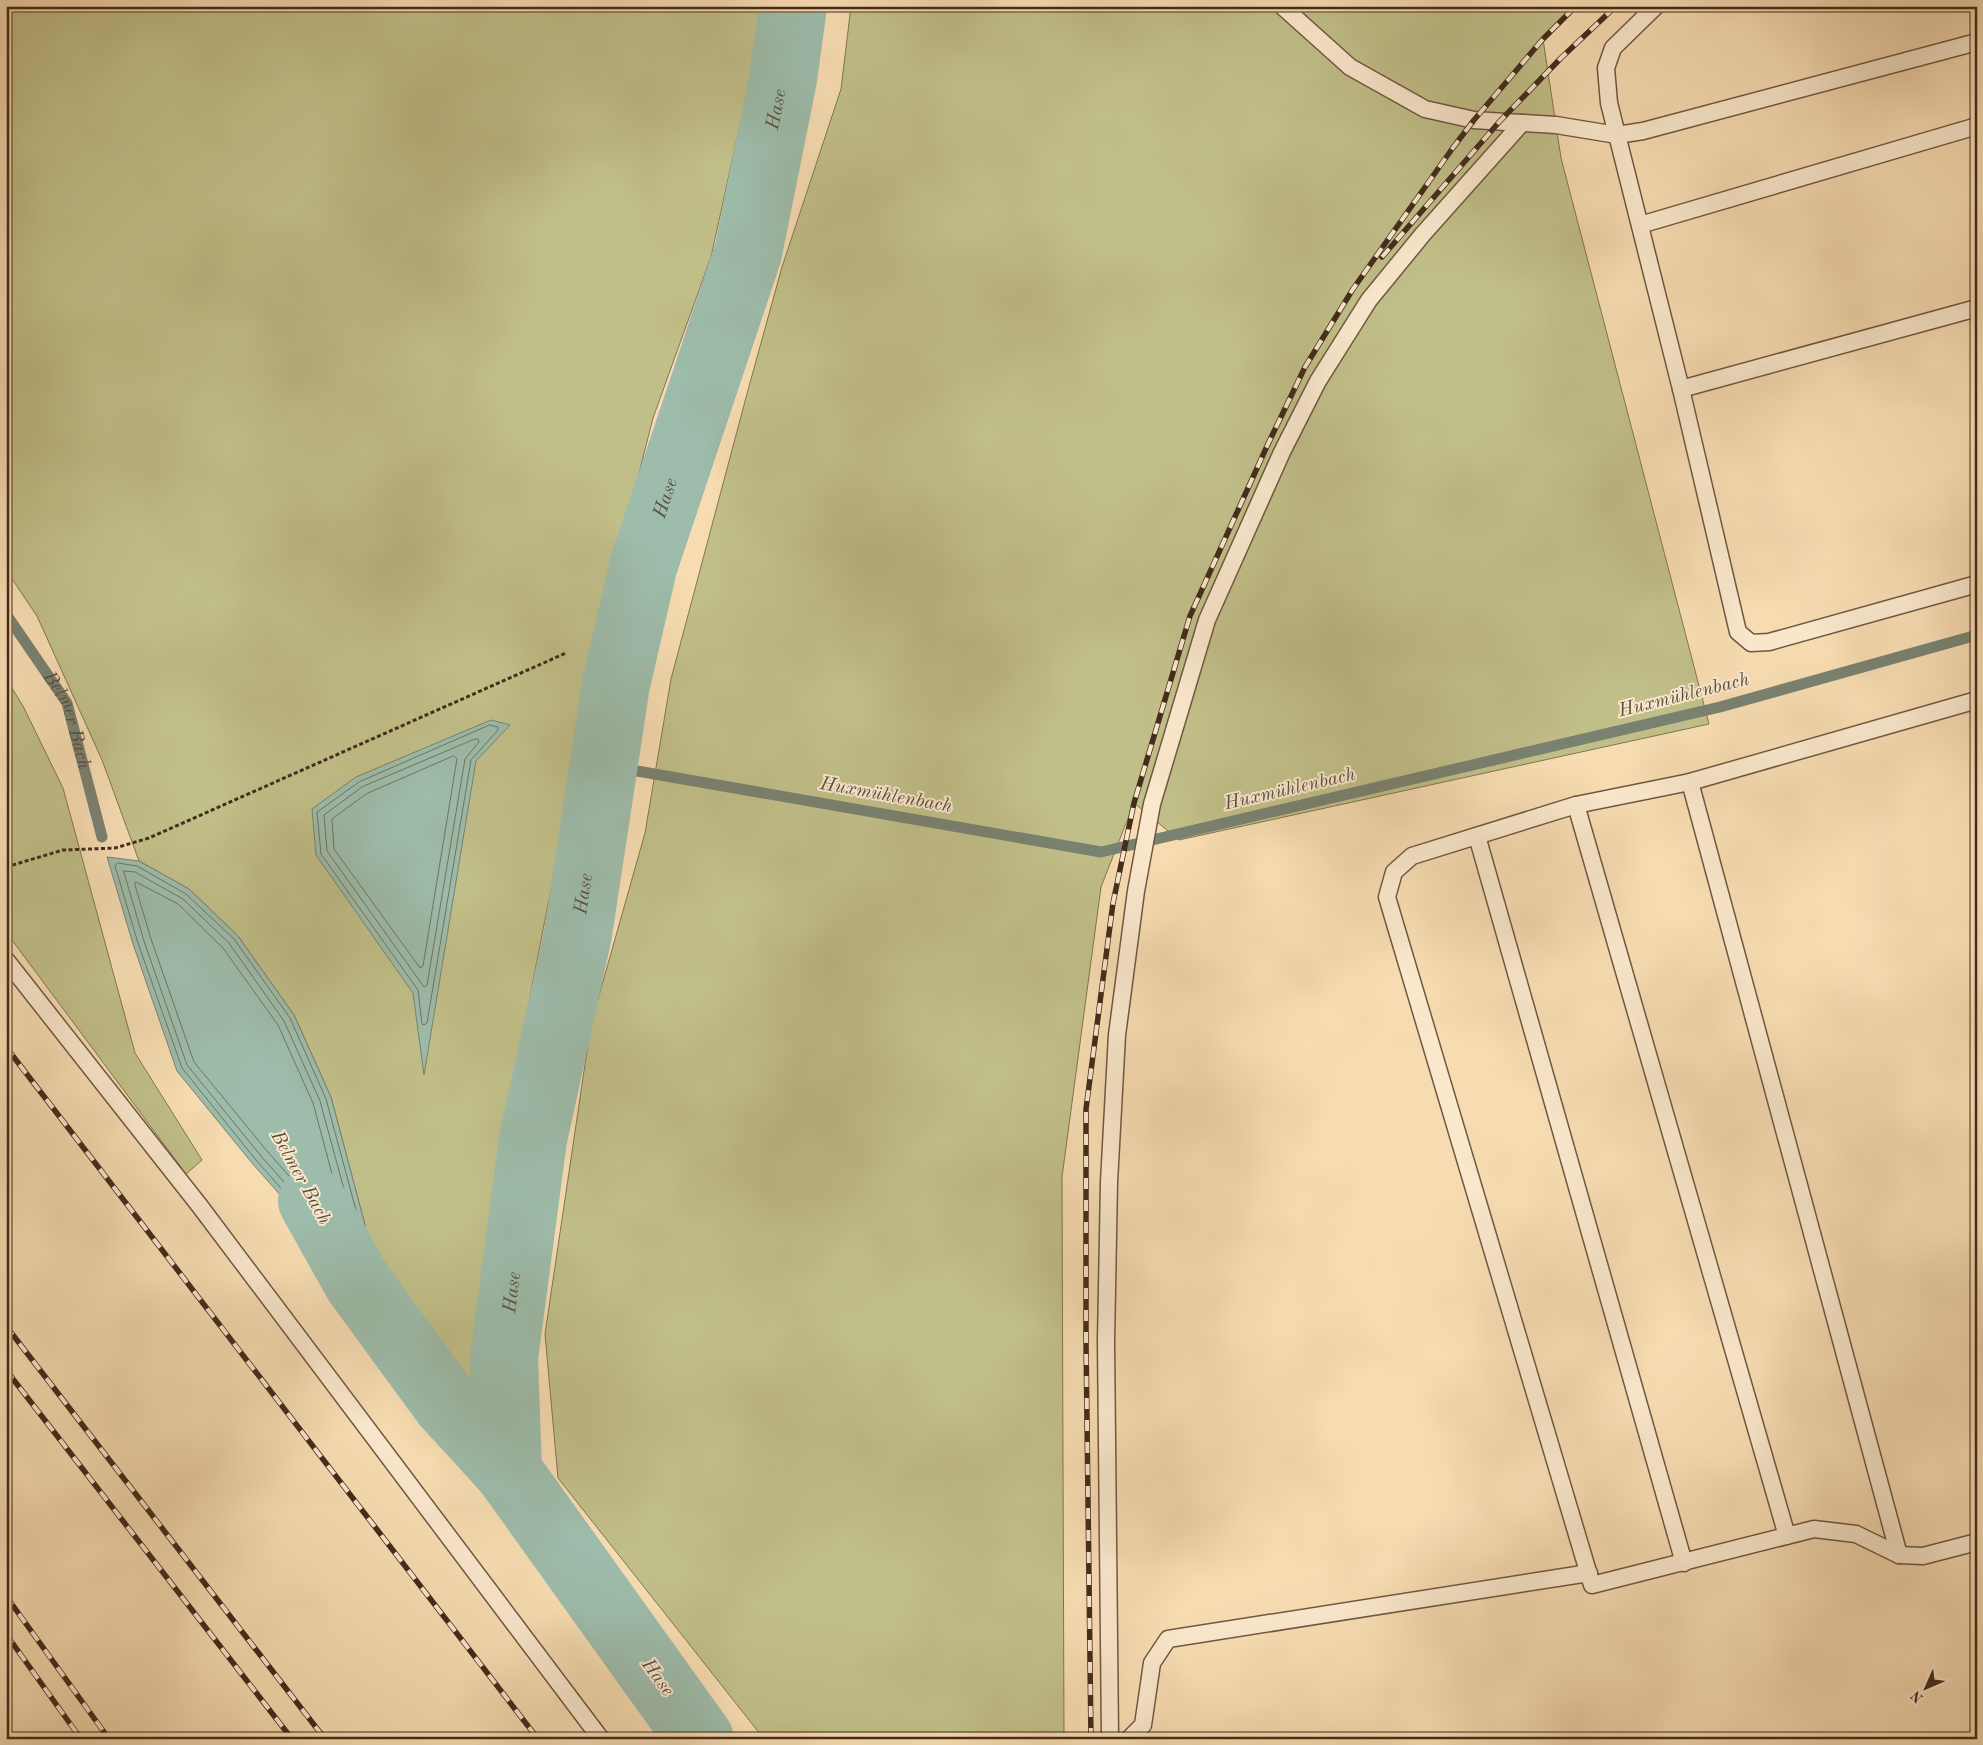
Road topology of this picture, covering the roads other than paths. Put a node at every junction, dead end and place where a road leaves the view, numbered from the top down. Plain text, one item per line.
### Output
1 (1282, 6) edge
2 (1656, 6) edge
3 (1977, 42) edge
4 (1522, 123) junction
5 (1977, 126) edge
6 (1617, 135) junction
7 (1640, 225) junction
8 (1977, 308) edge
9 (1680, 390) junction
10 (1977, 584) edge
11 (1977, 700) edge
12 (1690, 782) junction
13 (1576, 805) junction
14 (1477, 836) junction
15 (6, 960) edge
16 (1787, 1536) junction
17 (1977, 1542) edge
18 (1899, 1555) junction
19 (1684, 1563) junction
20 (1589, 1573) junction
21 (601, 1739) edge
22 (1110, 1739) edge
23 (1129, 1739) edge

1 - 4 lane
2 - 6 lane
3 - 6 lane
4 - 6 lane
4 - 22 lane
5 - 7 lane
6 - 7 lane
7 - 9 lane
8 - 9 lane
9 - 10 lane
11 - 12 lane
12 - 13 lane
12 - 18 lane
13 - 14 lane
13 - 16 lane
14 - 19 lane
14 - 20 lane
15 - 21 lane
16 - 18 lane
16 - 19 lane
17 - 18 lane
19 - 20 lane
20 - 23 lane

